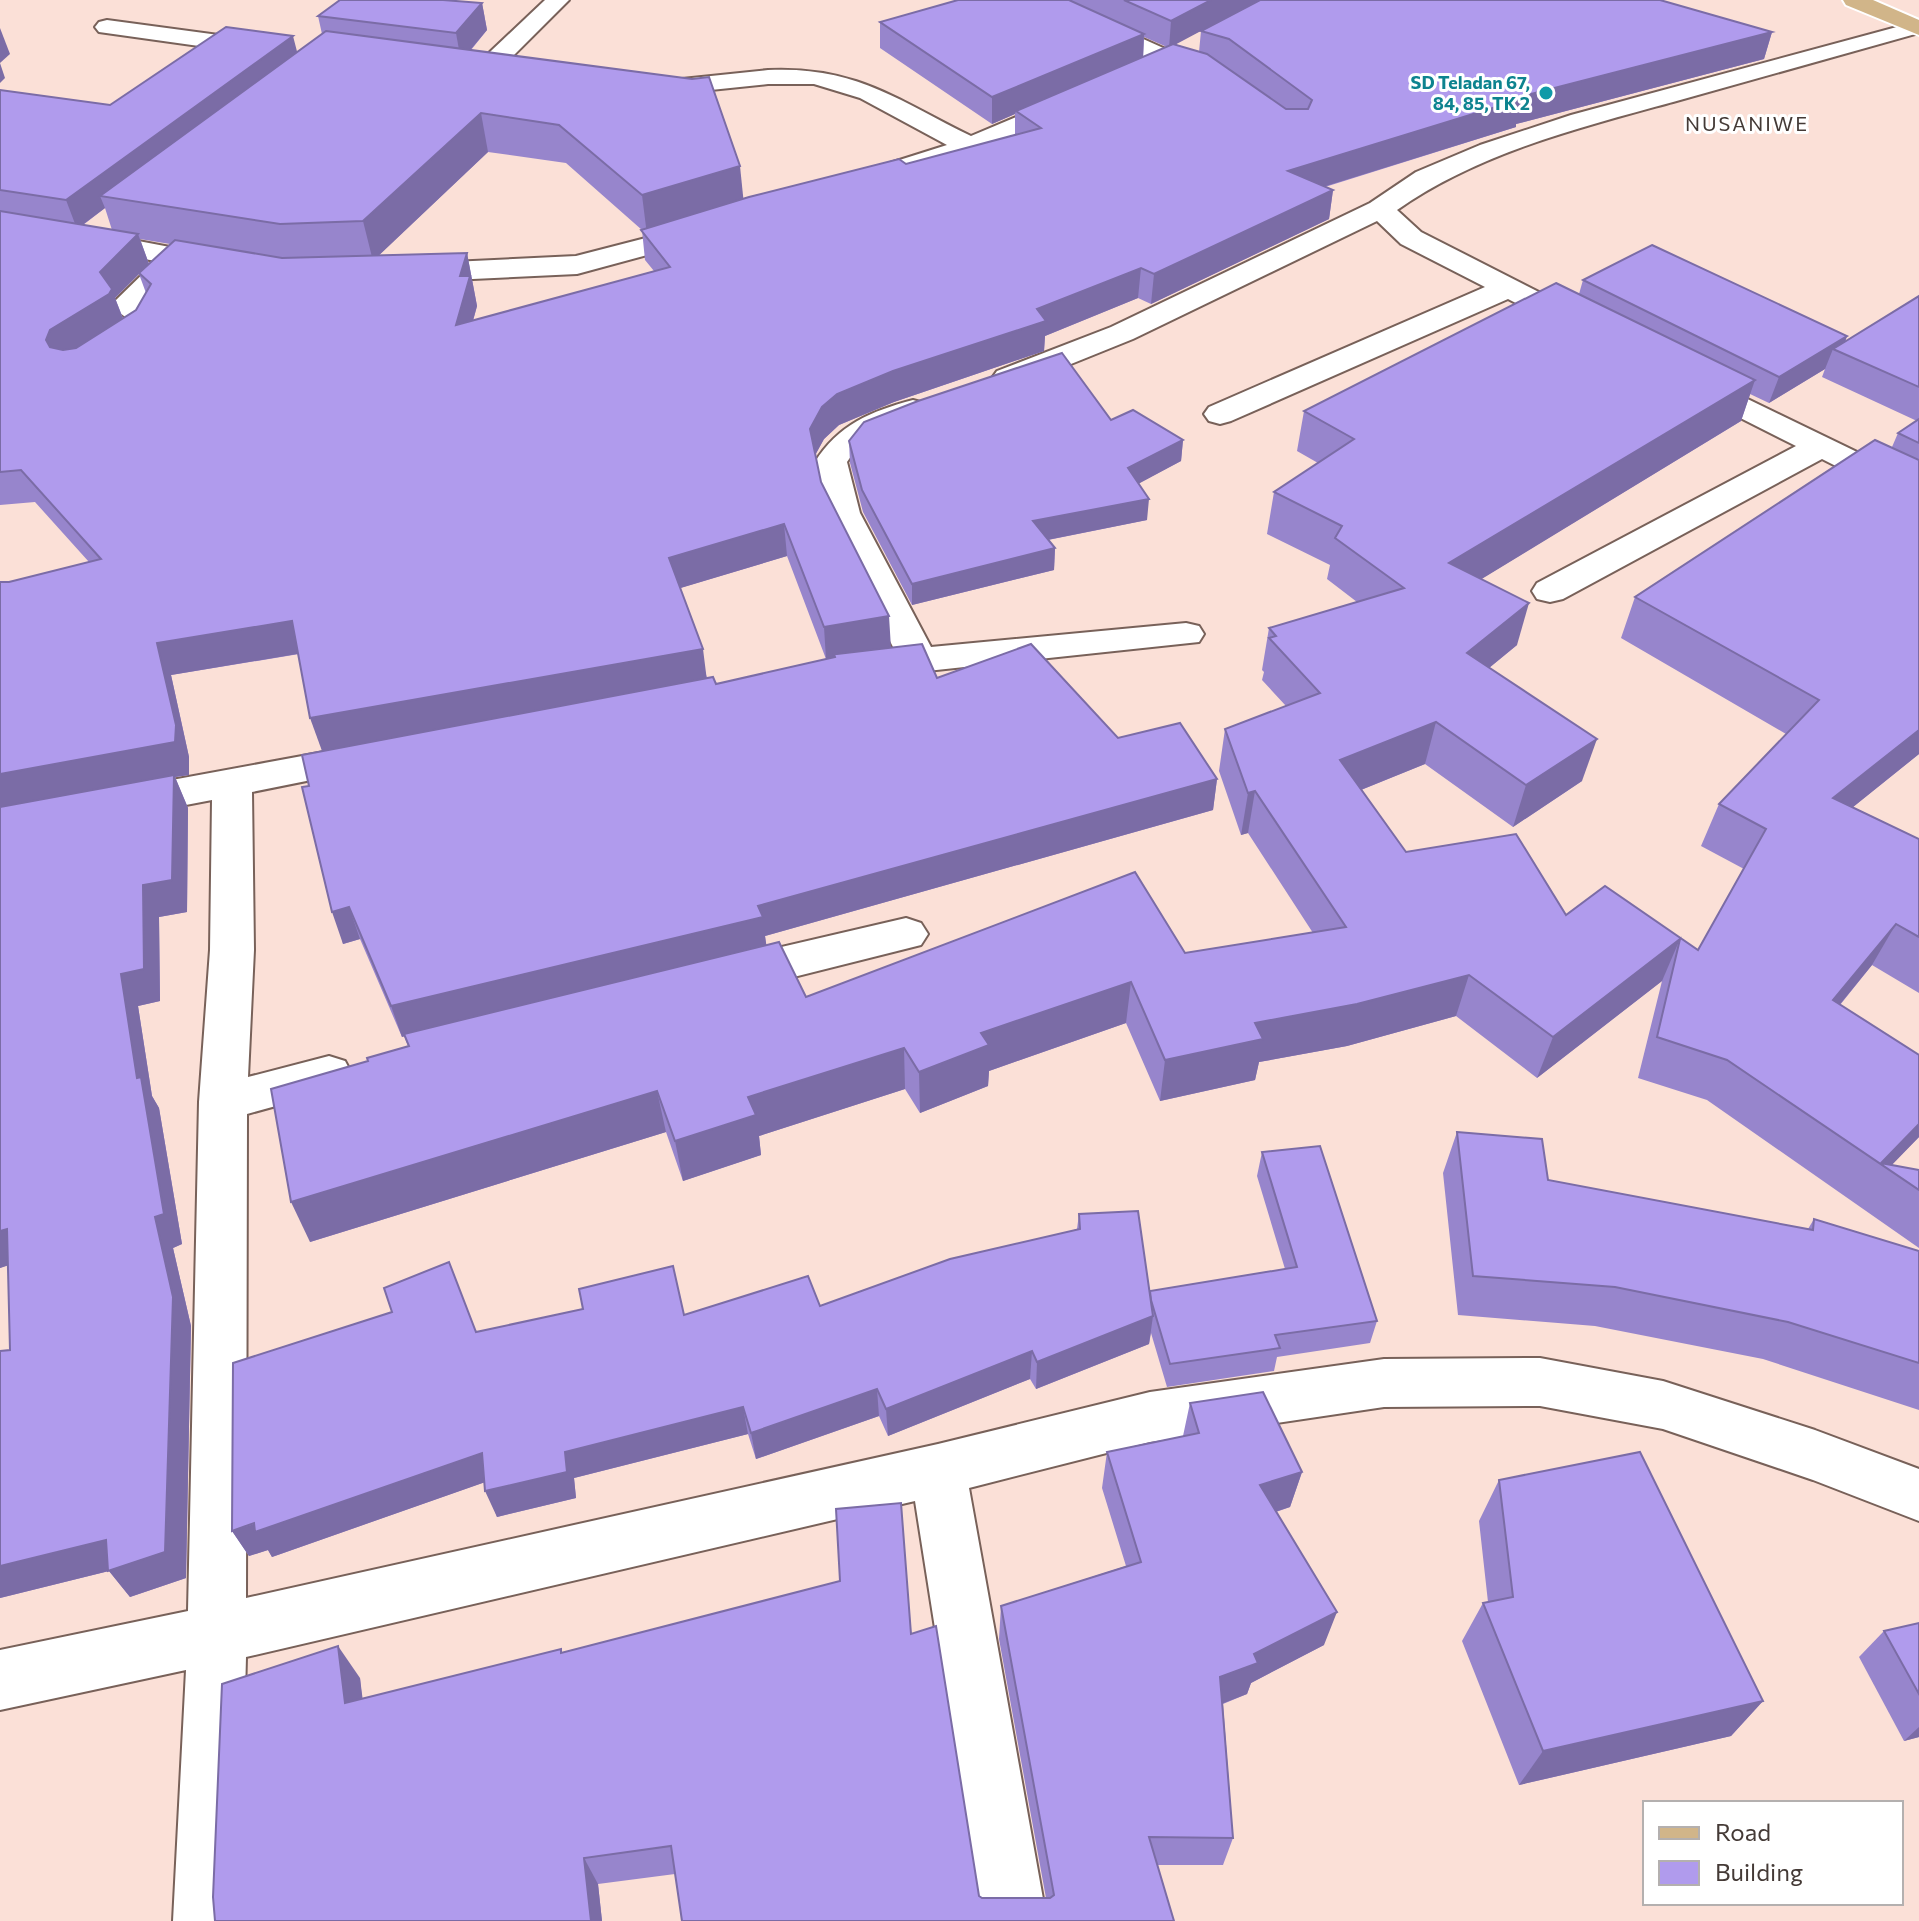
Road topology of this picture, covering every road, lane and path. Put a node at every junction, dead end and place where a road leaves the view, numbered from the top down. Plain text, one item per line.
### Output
1 (558, 0) edge
2 (1037, 0) edge
3 (1854, 0) edge
4 (107, 27) dead end
5 (1917, 27) edge
6 (282, 51) edge
7 (451, 70) edge
8 (482, 73) junction
9 (512, 76) edge
10 (632, 90) edge
11 (970, 146) junction
12 (869, 178) edge
13 (1380, 209) junction
14 (109, 221) dead end
15 (724, 225) edge
16 (0, 227) edge
17 (86, 239) junction
18 (176, 258) junction
19 (244, 269) edge
20 (383, 274) edge
21 (1508, 288) junction
22 (1601, 335) edge
23 (87, 361) edge
24 (1669, 369) edge
25 (1220, 414) dead end
26 (1819, 447) junction
27 (1919, 495) edge
28 (1550, 591) dead end
29 (1186, 634) dead end
30 (918, 659) junction
31 (855, 668) edge
32 (403, 751) edge
33 (232, 782) junction
34 (93, 809) edge
35 (906, 934) dead end
36 (694, 984) edge
37 (373, 1063) edge
38 (223, 1102) junction
39 (938, 1470) junction
40 (1919, 1495) edge
41 (217, 1634) junction
42 (0, 1680) edge
43 (206, 1921) edge
44 (1014, 1921) edge

1 - 8 street
2 - 11 street
3 - 5 main road
4 - 6 street
5 - 13 street
7 - 8 street
8 - 9 street
10 - 11 street
11 - 12 street
13 - 21 street
13 - 30 street
14 - 17 street
15 - 20 street
16 - 17 street
17 - 18 street
18 - 19 street
18 - 23 street
21 - 22 street
21 - 25 street
24 - 26 street
26 - 27 street
26 - 28 street
29 - 30 street
30 - 31 street
32 - 33 street
33 - 34 street
33 - 38 street
35 - 36 street
37 - 38 street
38 - 41 street
39 - 40 street
39 - 41 street
39 - 44 street
41 - 42 street
41 - 43 street

